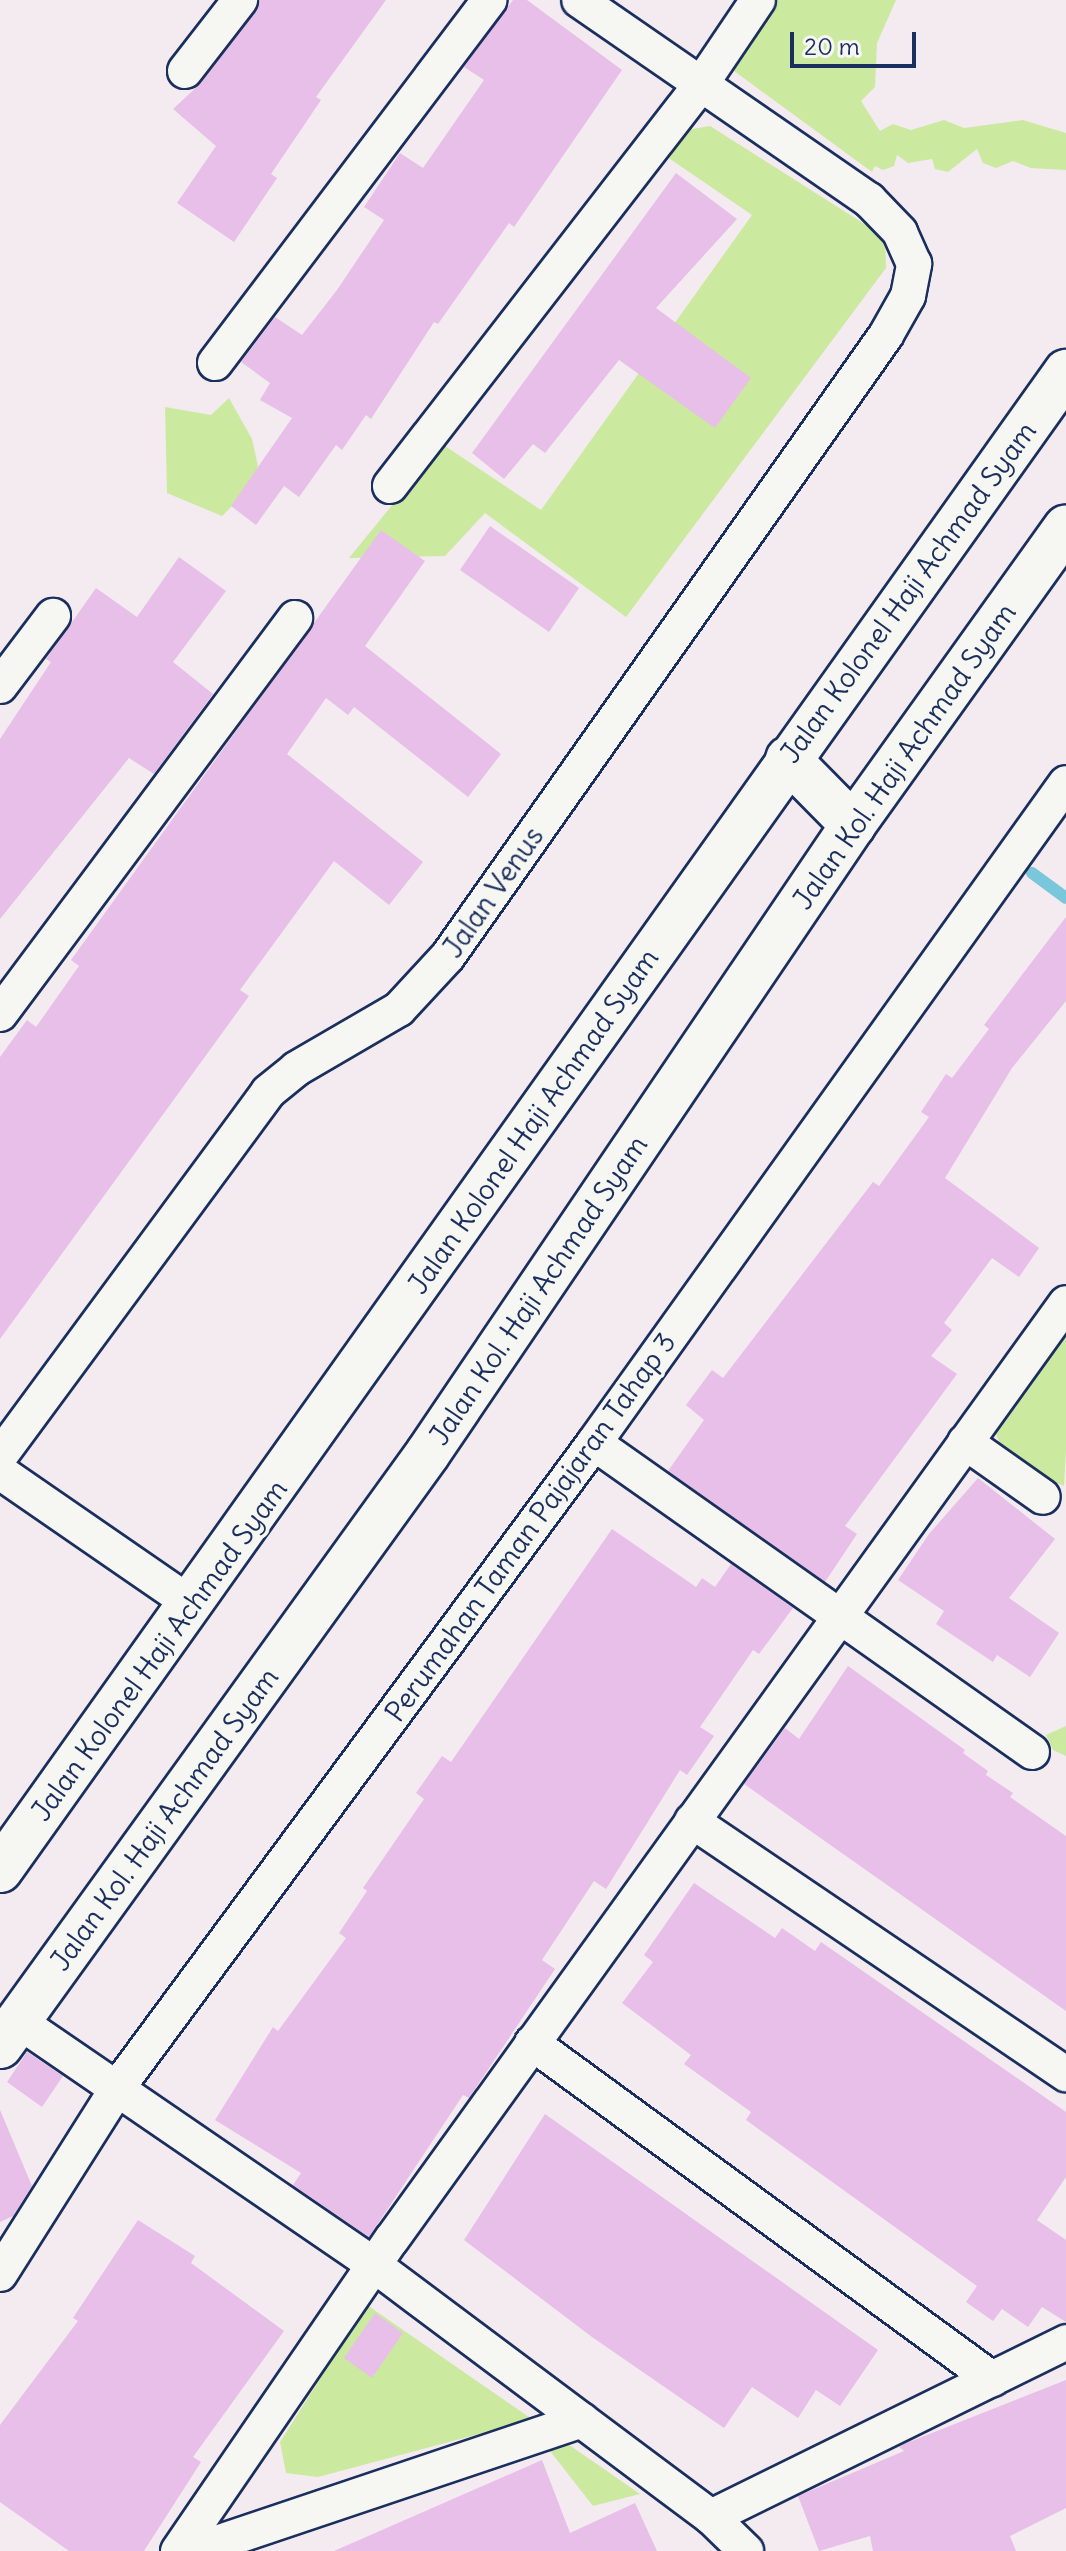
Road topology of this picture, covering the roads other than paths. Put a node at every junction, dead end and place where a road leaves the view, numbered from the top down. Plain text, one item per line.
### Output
1 (240, 0) edge
2 (490, 0) edge
3 (579, 0) edge
4 (758, 0) edge
5 (185, 71) dead end
6 (702, 83) junction
7 (215, 363) dead end
8 (1066, 372) edge
9 (390, 486) dead end
10 (1066, 527) edge
11 (53, 616) dead end
12 (295, 618) dead end
13 (0, 686) edge
14 (788, 759) junction
15 (1066, 783) edge
16 (853, 825) junction
17 (0, 1014) edge
18 (1066, 1303) edge
19 (965, 1442) junction
20 (594, 1443) junction
21 (0, 1456) edge
22 (0, 1472) edge
23 (1043, 1497) dead end
24 (193, 1605) junction
25 (840, 1614) junction
26 (1032, 1752) dead end
27 (692, 1821) junction
28 (0, 1870) edge
29 (9, 2034) edge
30 (532, 2043) junction
31 (1066, 2074) edge
32 (118, 2087) junction
33 (374, 2265) junction
34 (0, 2274) edge
35 (1066, 2342) edge
36 (992, 2379) junction
37 (582, 2420) junction
38 (711, 2517) junction
39 (178, 2551) edge
40 (193, 2551) edge
41 (746, 2551) edge

1 - 5 street
2 - 7 street
3 - 6 street
4 - 6 street
6 - 9 street
6 - 21 street, Jalan Venus
8 - 14 main road, Jalan Kolonel Haji Achmad Syam
10 - 16 main road, Jalan Kol. Haji Achmad Syam
11 - 13 street
12 - 17 street
14 - 16 main road
14 - 24 main road, Jalan Kolonel Haji Achmad Syam
15 - 20 street, Perumahan Taman Pajajaran Tahap 3
16 - 29 main road, Jalan Kol. Haji Achmad Syam
18 - 19 street
19 - 23 street
19 - 25 street
20 - 25 street
20 - 32 street, Perumahan Taman Pajajaran Tahap 3
22 - 24 street
24 - 28 main road, Jalan Kolonel Haji Achmad Syam
25 - 26 street
25 - 27 street
27 - 30 street
27 - 31 street
29 - 32 street
30 - 33 street
30 - 36 street
32 - 33 street
32 - 34 street, Perumahan Taman Pajajaran Tahap 3
33 - 37 street
33 - 39 street
35 - 36 street
36 - 38 street
37 - 38 street
37 - 40 street
38 - 41 street

